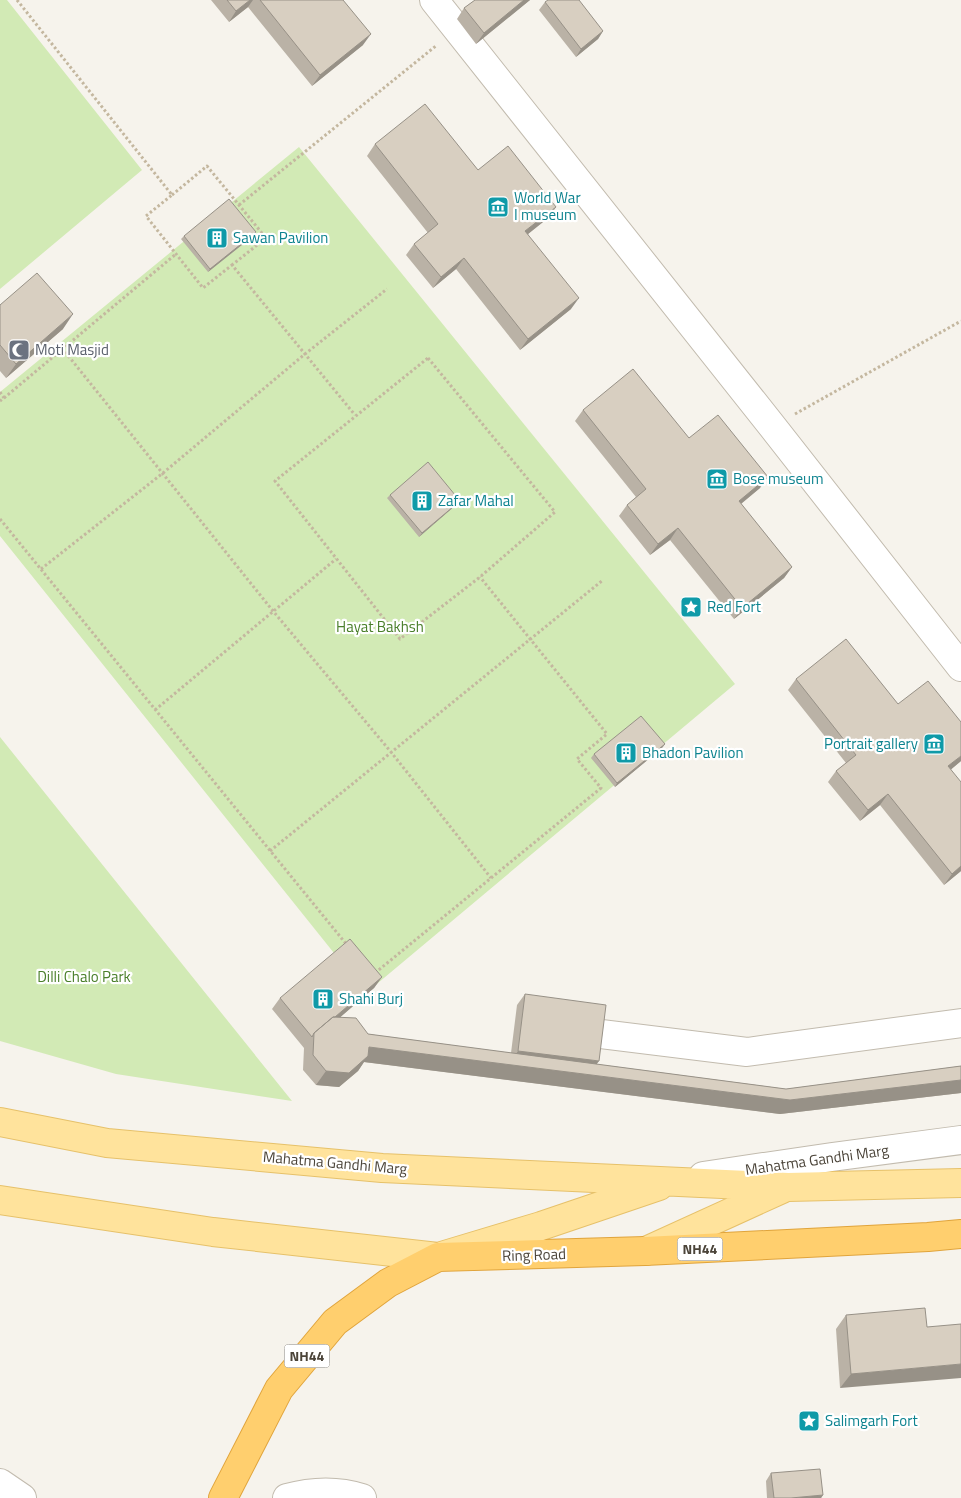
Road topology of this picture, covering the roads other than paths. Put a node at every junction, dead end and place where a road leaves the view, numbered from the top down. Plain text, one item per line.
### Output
1 (434, 0) edge
2 (961, 667) edge
3 (961, 1023) edge
4 (601, 1034) edge
5 (4, 1121) edge
6 (961, 1140) edge
7 (672, 1181) junction
8 (961, 1183) edge
9 (788, 1187) junction
10 (0, 1200) edge
11 (961, 1234) edge
12 (645, 1251) junction
13 (438, 1257) junction
14 (0, 1483) edge
15 (22, 1498) edge
16 (223, 1498) edge
17 (287, 1498) edge
18 (362, 1498) edge

1 - 2 street
3 - 4 street
5 - 7 main road, Mahatma Gandhi Marg
6 - 7 street, Mahatma Gandhi Marg
7 - 9 main road, Mahatma Gandhi Marg
7 - 13 main road
8 - 9 main road, Mahatma Gandhi Marg
9 - 12 main road
10 - 13 main road
11 - 12 highway, Ring Road / NH44
12 - 13 highway, Ring Road / NH44
13 - 16 highway, Ring Road / NH44
14 - 15 street
17 - 18 street

